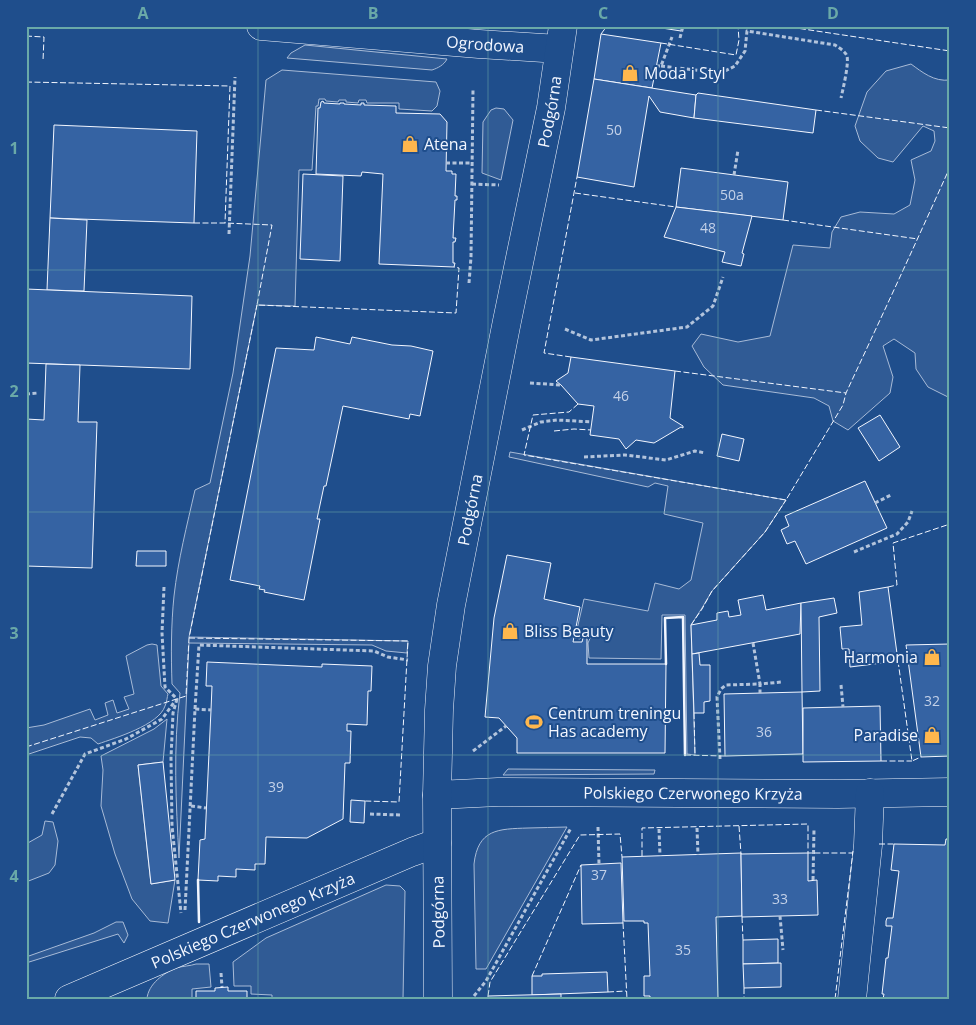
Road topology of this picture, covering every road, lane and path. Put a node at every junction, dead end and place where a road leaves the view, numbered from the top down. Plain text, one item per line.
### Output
1 (261, 26) edge
2 (683, 26) edge
3 (672, 37) dead end
4 (561, 38) edge
5 (680, 38) dead end
6 (656, 66) dead end
7 (661, 66) junction
8 (235, 76) dead end
9 (473, 90) dead end
10 (841, 98) dead end
11 (738, 150) dead end
12 (446, 162) dead end
13 (472, 163) junction
14 (734, 175) dead end
15 (472, 184) junction
16 (500, 185) dead end
17 (228, 234) dead end
18 (723, 277) dead end
19 (469, 283) dead end
20 (565, 329) dead end
21 (522, 382) dead end
22 (562, 386) dead end
23 (38, 393) dead end
24 (26, 394) edge
25 (592, 422) dead end
26 (530, 426) dead end
27 (705, 452) dead end
28 (584, 457) dead end
29 (891, 495) dead end
30 (875, 503) dead end
31 (912, 512) dead end
32 (854, 552) dead end
33 (164, 587) dead end
34 (753, 643) dead end
35 (407, 660) dead end
36 (781, 682) dead end
37 (760, 684) junction
38 (841, 685) dead end
39 (760, 693) dead end
40 (177, 699) junction
41 (843, 707) dead end
42 (195, 709) junction
43 (211, 710) dead end
44 (506, 726) dead end
45 (473, 752) dead end
46 (720, 756) dead end
47 (950, 792) edge
48 (870, 793) junction
49 (437, 795) junction
50 (190, 806) junction
51 (206, 808) dead end
52 (52, 814) dead end
53 (370, 814) dead end
54 (404, 815) dead end
55 (598, 819) dead end
56 (697, 827) dead end
57 (571, 828) dead end
58 (658, 828) dead end
59 (814, 828) dead end
60 (437, 843) junction
61 (698, 855) dead end
62 (660, 856) dead end
63 (599, 864) dead end
64 (813, 880) dead end
65 (780, 916) dead end
66 (186, 942) junction
67 (783, 950) dead end
68 (69, 999) edge
69 (438, 999) edge
70 (473, 999) edge
71 (852, 999) edge

1 - 4 street, Ogrodowa
2 - 5 path
3 - 7 path
4 - 49 street, Podgórna
6 - 7 path
7 - 10 path
8 - 17 path
9 - 13 path
11 - 14 path
12 - 13 path
13 - 15 path
15 - 16 path
15 - 19 path
18 - 20 path
21 - 22 path
23 - 24 path
25 - 26 path
27 - 28 path
29 - 30 path
31 - 32 path
33 - 40 path
34 - 37 path
35 - 42 path
36 - 37 path
37 - 39 path
37 - 46 path
38 - 41 path
40 - 52 path
40 - 66 path
42 - 43 path
42 - 50 path
44 - 45 path
47 - 48 street, Polskiego Czerwonego Krzyża
48 - 49 street, Polskiego Czerwonego Krzyża
48 - 71 street
49 - 60 street, Podgórna
50 - 51 path
50 - 66 path
53 - 54 path
55 - 63 path
56 - 61 path
57 - 70 path
58 - 62 path
59 - 64 path
60 - 66 street, Polskiego Czerwonego Krzyża
60 - 69 street, Podgórna
65 - 67 path
66 - 68 street, Polskiego Czerwonego Krzyża

